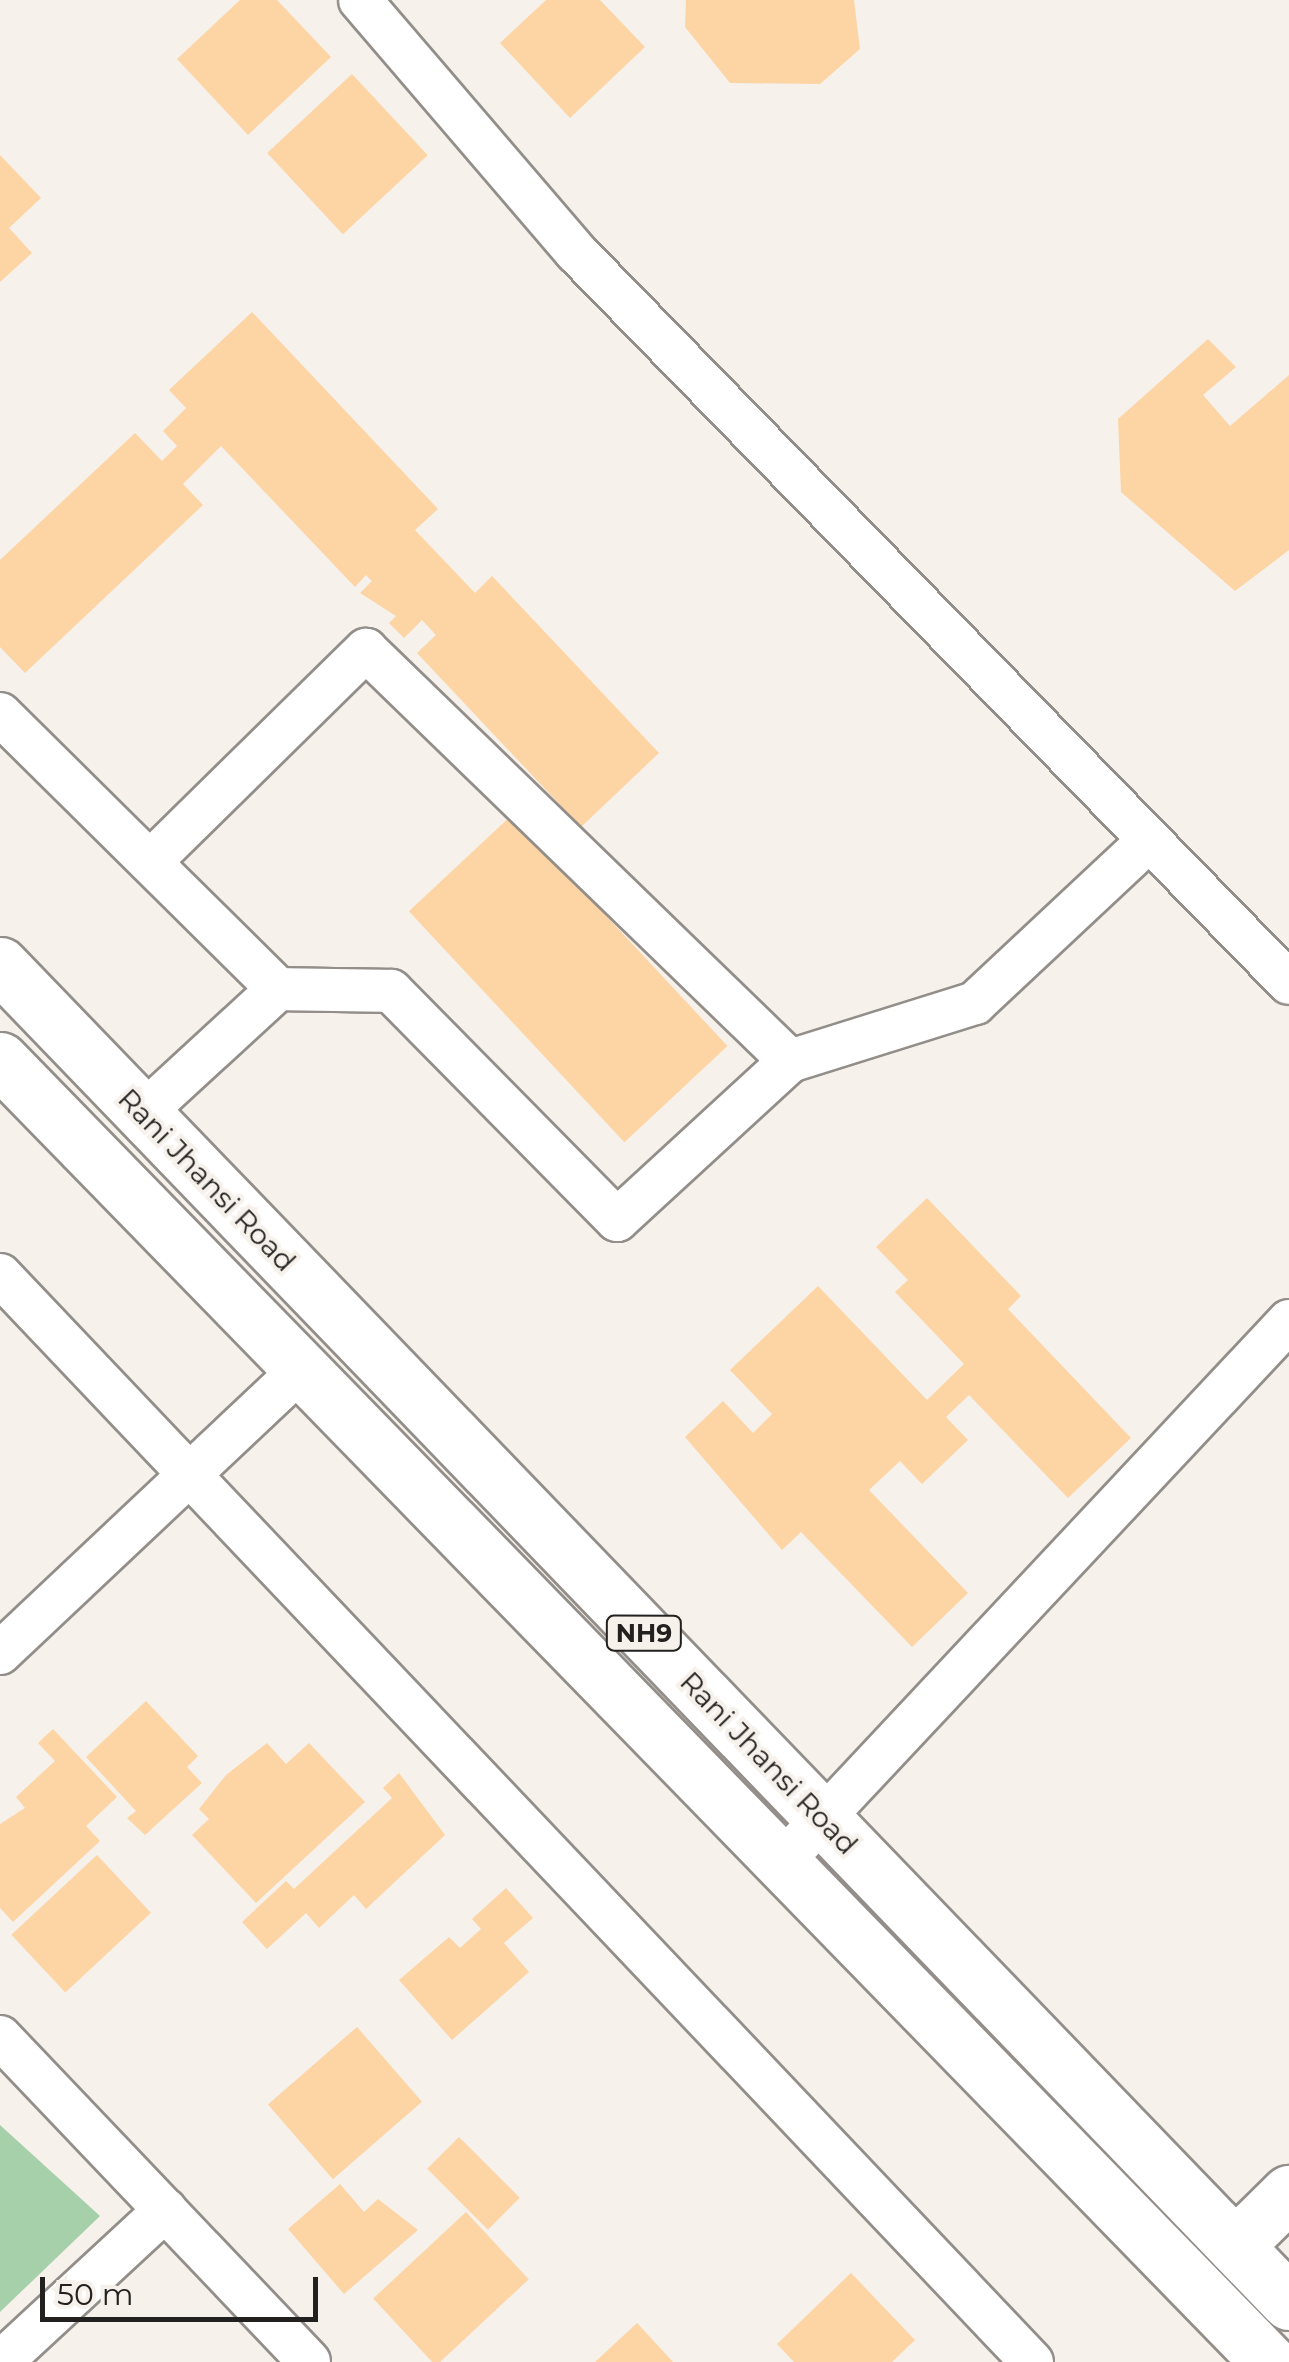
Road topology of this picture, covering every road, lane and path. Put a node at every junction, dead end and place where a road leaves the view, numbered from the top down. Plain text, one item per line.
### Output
1 (360, 0) edge
2 (0, 714) edge
3 (1148, 841) junction
4 (150, 862) junction
5 (0, 965) edge
6 (1289, 983) edge
7 (278, 989) junction
8 (0, 1060) edge
9 (790, 1061) junction
10 (142, 1113) junction
11 (98, 1164) junction
12 (0, 1274) edge
13 (1289, 1321) edge
14 (346, 1324) junction
15 (300, 1370) junction
16 (193, 1471) junction
17 (0, 1653) edge
18 (819, 1814) junction
19 (781, 1862) junction
20 (0, 2038) edge
21 (1289, 2192) edge
22 (164, 2210) junction
23 (1235, 2246) junction
24 (1289, 2302) edge
25 (1, 2362) edge
26 (309, 2362) edge
27 (1032, 2362) edge
28 (1269, 2362) edge

1 - 3 street
2 - 4 street
3 - 6 street
3 - 9 street
4 - 7 street
4 - 9 street
5 - 10 main road, Rani Jhansi Road / NH9
7 - 9 street
7 - 10 street
8 - 11 main road, NH9
10 - 11 main road
10 - 14 main road, Rani Jhansi Road / NH9
11 - 15 main road, NH9
12 - 16 street
13 - 18 street
14 - 15 main road
14 - 18 main road, Rani Jhansi Road / NH9
15 - 16 street
15 - 19 main road, NH9
16 - 17 street
16 - 27 street
18 - 19 street
18 - 23 main road, Rani Jhansi Road / NH9
19 - 28 main road, NH9
20 - 22 street
21 - 23 main road
22 - 25 street
22 - 26 street
23 - 24 main road, Rani Jhansi Road / NH9

